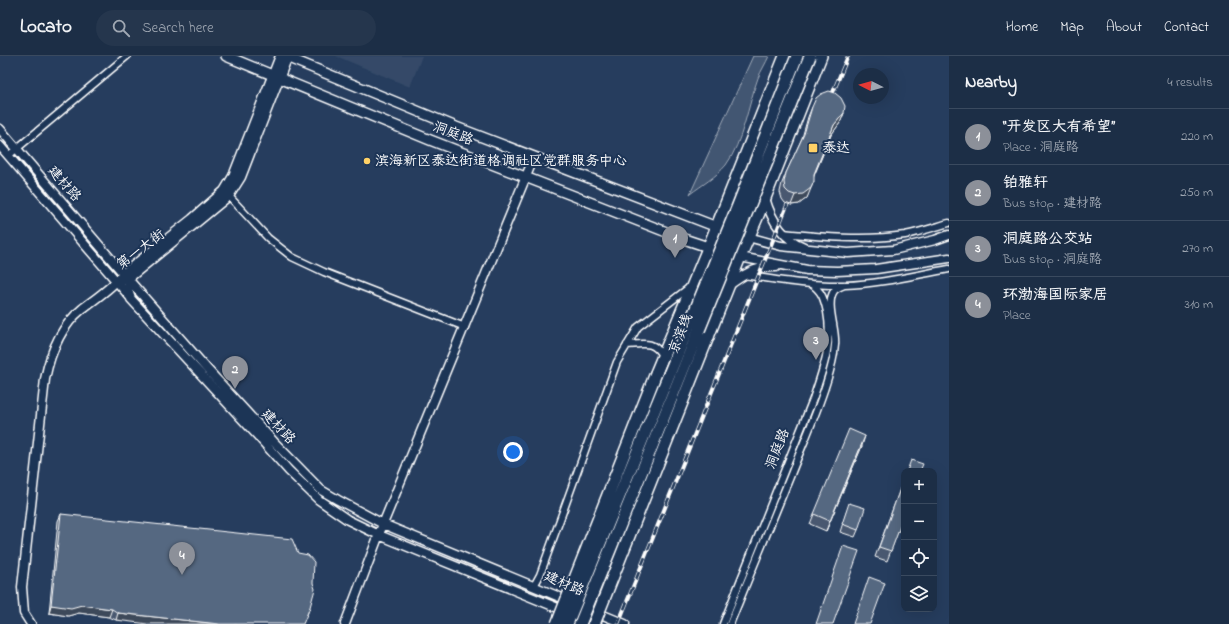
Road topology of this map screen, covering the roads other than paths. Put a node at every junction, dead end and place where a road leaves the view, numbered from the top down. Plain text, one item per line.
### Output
1 (127, 56) edge
2 (226, 56) edge
3 (285, 56) edge
4 (785, 56) edge
5 (797, 56) edge
6 (810, 56) edge
7 (821, 56) edge
8 (276, 77) junction
9 (0, 129) edge
10 (0, 146) edge
11 (17, 149) junction
12 (8, 156) junction
13 (534, 157) junction
14 (525, 176) junction
15 (227, 194) junction
16 (765, 198) junction
17 (949, 223) edge
18 (717, 227) junction
19 (782, 233) junction
20 (949, 235) edge
21 (748, 237) junction
22 (708, 247) junction
23 (812, 250) junction
24 (740, 257) junction
25 (949, 258) edge
26 (141, 265) junction
27 (949, 269) edge
28 (807, 270) junction
29 (744, 275) junction
30 (126, 276) junction
31 (116, 282) junction
32 (694, 283) junction
33 (811, 284) junction
34 (844, 285) junction
35 (728, 287) junction
36 (139, 292) junction
37 (131, 299) junction
38 (465, 326) junction
39 (627, 345) junction
40 (662, 356) junction
41 (383, 524) junction
42 (379, 535) junction
43 (534, 586) junction
44 (31, 624) edge
45 (345, 624) edge
46 (557, 624) edge
47 (567, 624) edge
48 (580, 624) edge
49 (594, 624) edge
50 (597, 624) edge
51 (625, 624) edge
52 (723, 624) edge
53 (730, 624) edge

1 - 11 street
2 - 8 main road, 洞庭路
3 - 8 street, 第一大街
3 - 13 main road, 洞庭路
4 - 18 highway
5 - 47 highway, 京滨线, bridge
6 - 48 highway, 京滨线, bridge
7 - 16 highway
8 - 14 main road, 洞庭路
8 - 15 street, 第一大街
9 - 11 street, 建材路
10 - 12 street, 建材路
11 - 12 street
11 - 30 street, 建材路
12 - 31 street, 建材路
13 - 14 street
13 - 18 main road, 洞庭路
14 - 22 main road, 洞庭路
14 - 38 street
15 - 26 street, 第一大街
15 - 38 street
16 - 19 street
16 - 21 highway
17 - 19 street
18 - 21 main road, 洞庭路
18 - 22 highway
19 - 23 street
20 - 23 street
21 - 23 street
21 - 24 highway
22 - 24 main road, 洞庭路
22 - 32 highway
24 - 28 street
24 - 35 highway
25 - 28 street
26 - 30 street, 第一大街
26 - 36 street
27 - 34 street
28 - 29 street
29 - 33 street
29 - 35 street
30 - 31 street, 第一大街
30 - 36 street, 建材路
30 - 37 street
31 - 37 street, 建材路
31 - 44 street, 第一大街
32 - 39 street
32 - 40 highway
33 - 34 street
33 - 52 street, 洞庭路
34 - 53 street, 洞庭路
35 - 49 highway, bridge
36 - 41 street, 建材路
37 - 42 street, 建材路
38 - 41 street
39 - 40 street
39 - 43 street
40 - 46 highway, bridge
41 - 42 street
41 - 43 street, 建材路
42 - 45 street
42 - 50 street, 建材路
43 - 51 street, 建材路

